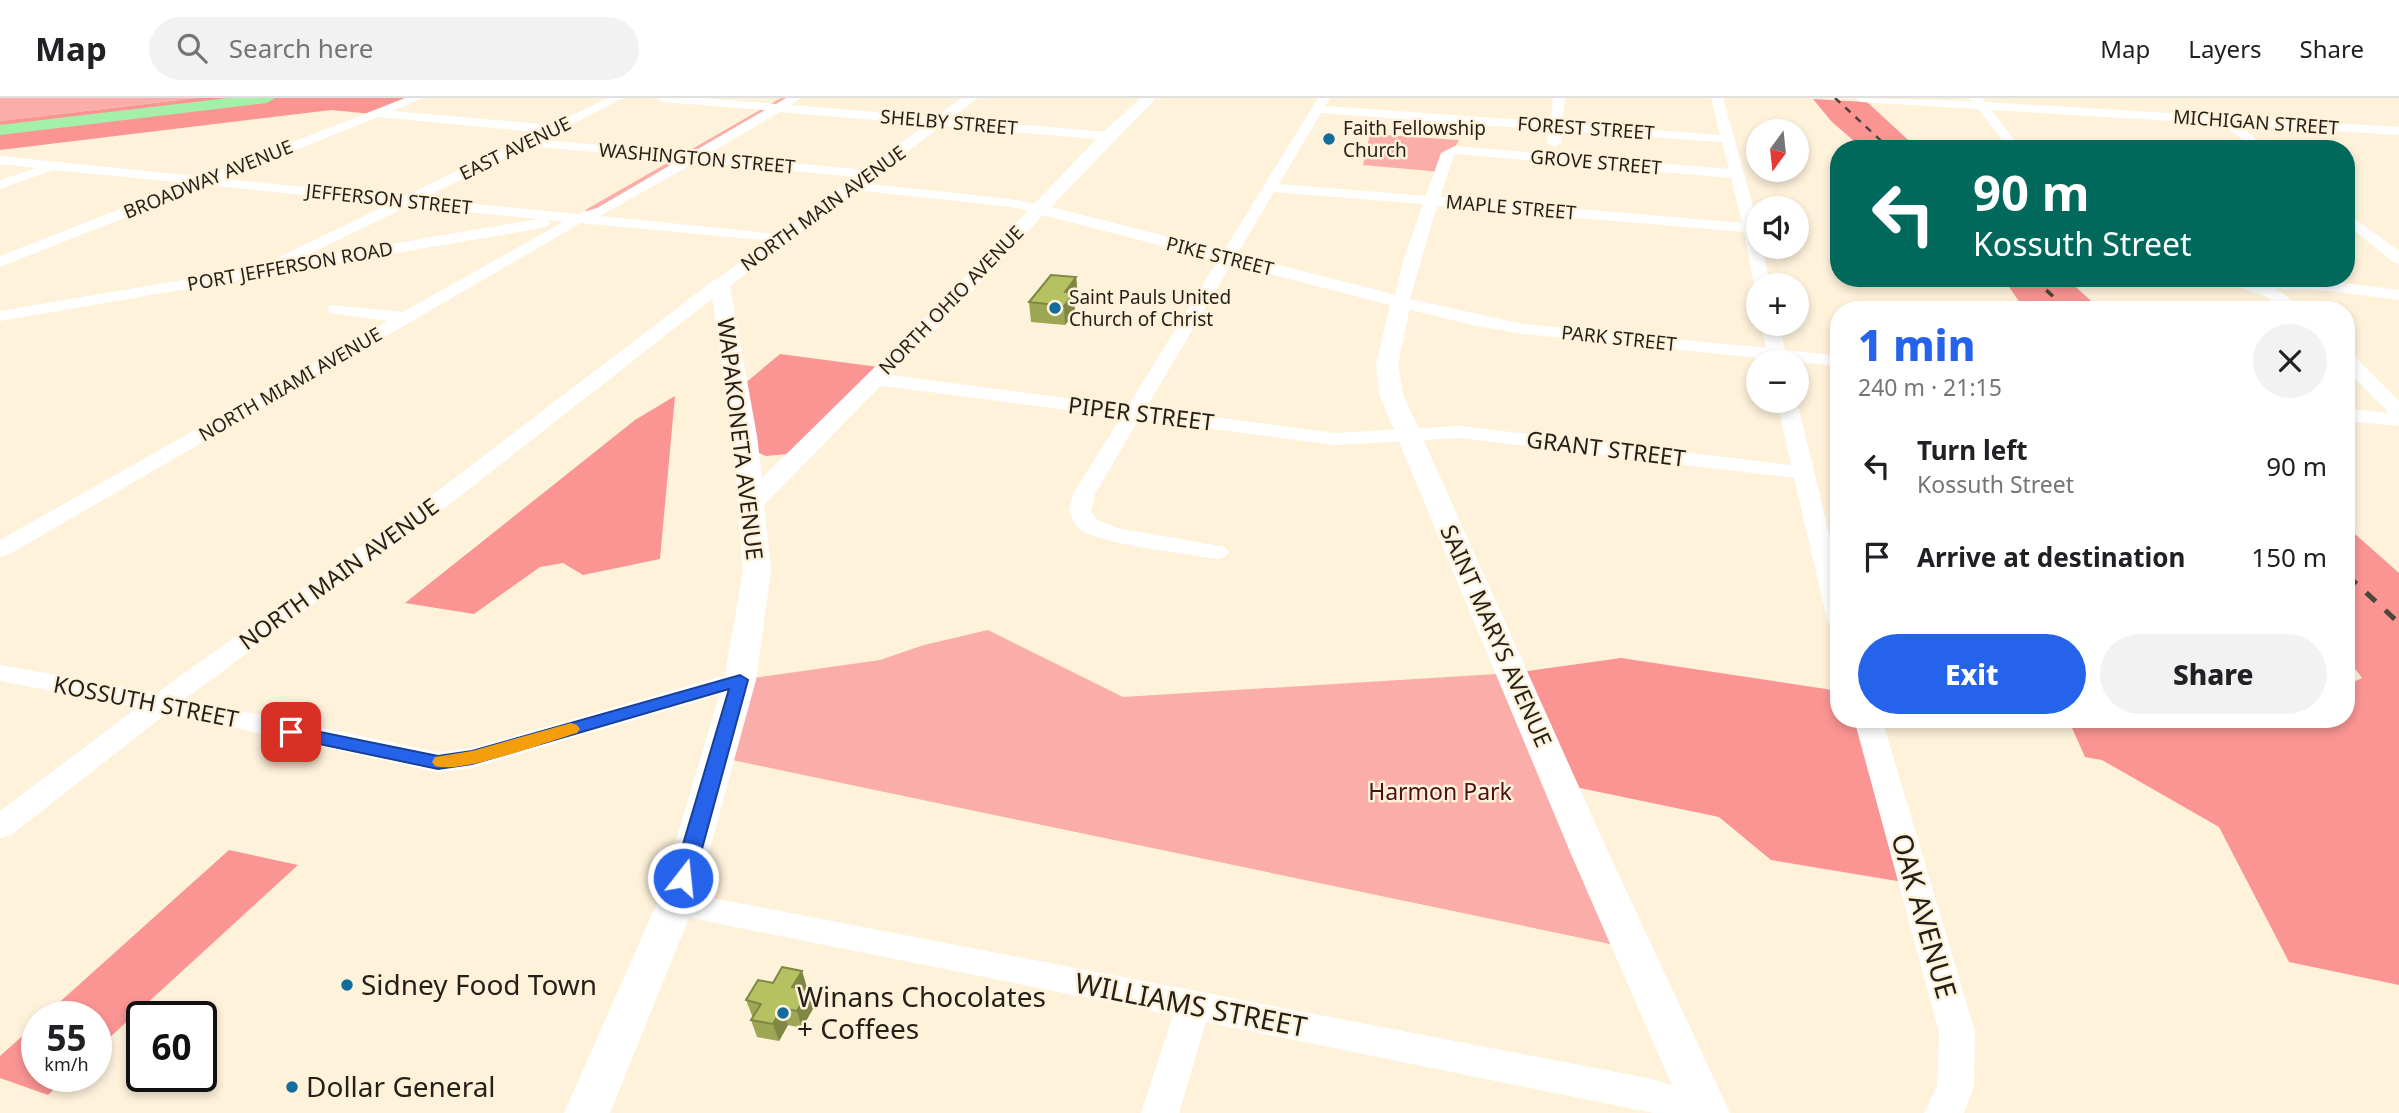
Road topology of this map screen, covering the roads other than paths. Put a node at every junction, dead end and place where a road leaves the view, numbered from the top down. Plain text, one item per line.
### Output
1 (416, 98) edge
2 (617, 98) edge
3 (663, 98) edge
4 (795, 98) edge
5 (971, 98) edge
6 (1149, 98) edge
7 (1559, 98) edge
8 (1717, 98) edge
9 (1861, 98) edge
10 (1892, 99) edge
11 (1979, 101) edge
12 (1321, 103) edge
13 (2052, 103) edge
14 (774, 104) edge
15 (373, 114) junction
16 (2225, 119) junction
17 (941, 121) junction
18 (1556, 126) junction
19 (554, 129) junction
20 (2399, 131) edge
21 (1108, 136) junction
22 (1728, 139) junction
23 (2009, 140) edge
24 (2251, 140) edge
25 (526, 142) junction
26 (1455, 150) joint
27 (686, 157) junction
28 (1553, 158) junction
29 (0, 160) edge
30 (58, 165) junction
31 (867, 174) junction
32 (1737, 174) junction
33 (208, 180) junction
34 (0, 185) edge
35 (851, 186) junction
36 (1270, 187) junction
37 (1432, 200) junction
38 (406, 201) junction
39 (1039, 209) junction
40 (1746, 209) edge
41 (580, 218) junction
42 (2355, 223) edge
43 (1746, 228) edge
44 (778, 239) junction
45 (1227, 258) junction
46 (2399, 259) edge
47 (0, 262) edge
48 (262, 271) junction
49 (720, 284) junction
50 (2262, 287) edge
51 (2319, 287) edge
52 (2399, 295) edge
53 (2288, 301) edge
54 (1401, 302) junction
55 (336, 309) dead end
56 (0, 316) edge
57 (405, 318) junction
58 (726, 318) junction
59 (676, 319) junction
60 (1746, 354) edge
61 (1809, 360) edge
62 (1830, 361) edge
63 (2355, 368) edge
64 (875, 379) junction
65 (2399, 412) edge
66 (1135, 413) junction
67 (1790, 413) edge
68 (2355, 416) edge
69 (2399, 420) edge
70 (1407, 435) junction
71 (745, 436) junction
72 (812, 442) junction
73 (1804, 473) junction
74 (752, 502) junction
75 (0, 551) edge
76 (1217, 552) dead end
77 (1830, 581) edge
78 (0, 673) edge
79 (740, 680) junction
80 (162, 703) junction
81 (1871, 728) edge
82 (0, 827) edge
83 (677, 903) junction
84 (1193, 1006) junction
85 (587, 1113) edge
86 (1160, 1113) edge
87 (1706, 1113) edge
88 (1943, 1113) edge

1 - 15 street, BROADWAY AVENUE
2 - 19 street, EAST AVENUE
3 - 14 street, SHELBY STREET
4 - 14 street, NORTH MIAMI AVENUE
5 - 17 main road, NORTH MAIN AVENUE
6 - 21 main road, NORTH OHIO AVENUE
7 - 18 street
8 - 22 street
9 - 10 street, MICHIGAN STREET
10 - 11 street, MICHIGAN STREET
11 - 13 street, MICHIGAN STREET
11 - 23 street
12 - 18 street, FOREST STREET
12 - 36 street
13 - 16 street, MICHIGAN STREET
14 - 17 street, SHELBY STREET
14 - 27 street, NORTH MIAMI AVENUE
15 - 19 street
15 - 33 street, BROADWAY AVENUE
16 - 20 street, MICHIGAN STREET
16 - 24 street
17 - 21 street, SHELBY STREET
17 - 31 main road, NORTH MAIN AVENUE
18 - 22 street, FOREST STREET
18 - 28 street
19 - 25 street, EAST AVENUE
21 - 39 main road, NORTH OHIO AVENUE
22 - 32 street
25 - 27 street, WASHINGTON STREET
25 - 38 street, EAST AVENUE
26 - 28 street, GROVE STREET
26 - 37 street, SAINT MARYS AVENUE
27 - 31 street, WASHINGTON STREET
27 - 41 street, NORTH MIAMI AVENUE
28 - 32 street, GROVE STREET
29 - 30 street, JEFFERSON STREET
30 - 33 street, JEFFERSON STREET
30 - 34 street
31 - 35 main road, NORTH MAIN AVENUE
32 - 40 street
33 - 38 street, JEFFERSON STREET
33 - 47 street, BROADWAY AVENUE
35 - 39 street
35 - 44 main road, NORTH MAIN AVENUE
36 - 37 street, MAPLE STREET
36 - 45 street
37 - 43 street, MAPLE STREET
37 - 54 street, SAINT MARYS AVENUE
38 - 41 street, JEFFERSON STREET
38 - 48 street, EAST AVENUE
39 - 45 main road, PIKE STREET
39 - 64 main road, NORTH OHIO AVENUE
41 - 44 street, JEFFERSON STREET
41 - 48 street, PORT JEFFERSON ROAD
41 - 57 street, NORTH MIAMI AVENUE
42 - 46 street
44 - 49 main road, NORTH MAIN AVENUE
45 - 54 main road, PIKE STREET
45 - 66 street
48 - 56 street, PORT JEFFERSON ROAD
49 - 58 main road, WAPAKONETA AVENUE
49 - 59 street, NORTH MAIN AVENUE
50 - 53 street
51 - 52 street
54 - 60 street, PARK STREET
54 - 70 main road, SAINT MARYS AVENUE
55 - 57 street
57 - 75 street, NORTH MIAMI AVENUE
58 - 59 street, NORTH MAIN AVENUE
58 - 71 main road, WAPAKONETA AVENUE
59 - 80 street, NORTH MAIN AVENUE
61 - 62 street, PARK STREET
63 - 65 street
64 - 66 street, PIPER STREET
64 - 72 main road, NORTH OHIO AVENUE
66 - 70 street, PIPER STREET
66 - 76 street
67 - 73 street
68 - 69 street
70 - 73 street, GRANT STREET
70 - 87 main road, SAINT MARYS AVENUE
71 - 72 main road
71 - 74 main road, WAPAKONETA AVENUE
72 - 74 main road, NORTH OHIO AVENUE
73 - 77 street
74 - 79 main road, WAPAKONETA AVENUE
78 - 80 street, KOSSUTH STREET
79 - 80 street, KOSSUTH STREET
79 - 83 main road, WAPAKONETA AVENUE
80 - 82 street, NORTH MAIN AVENUE
81 - 88 street, OAK AVENUE
83 - 84 street, WILLIAMS STREET
83 - 85 main road, WAPAKONETA AVENUE
84 - 86 street
84 - 87 street, WILLIAMS STREET

